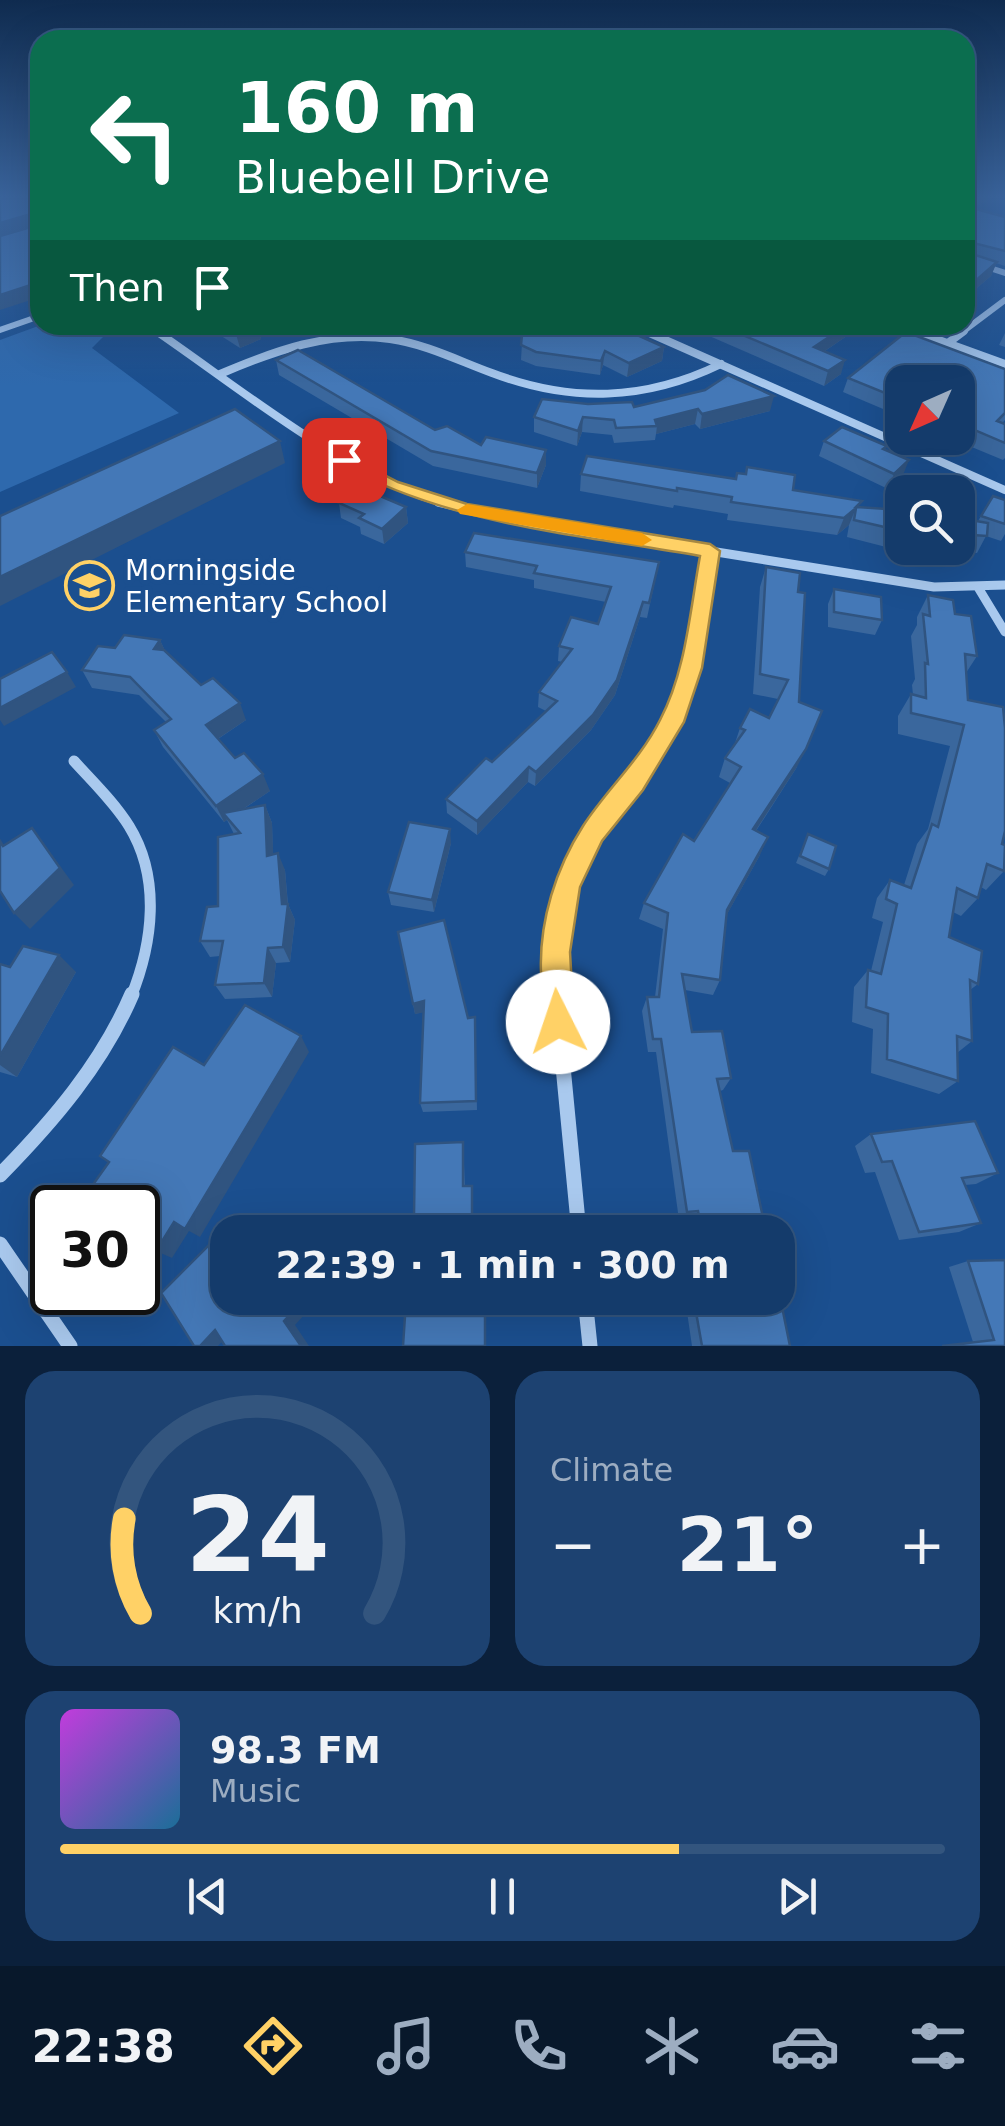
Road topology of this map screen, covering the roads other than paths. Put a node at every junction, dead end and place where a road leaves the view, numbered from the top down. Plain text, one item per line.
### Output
1 (975, 263) edge
2 (1005, 273) edge
3 (1005, 300) edge
4 (30, 320) edge
5 (975, 323) edge
6 (0, 330) edge
7 (162, 335) edge
8 (655, 335) edge
9 (924, 335) edge
10 (960, 335) edge
11 (948, 344) junction
12 (721, 364) junction
13 (1005, 364) edge
14 (220, 374) junction
15 (1005, 490) edge
16 (710, 551) junction
17 (1005, 585) edge
18 (979, 588) junction
19 (1005, 632) edge
20 (74, 761) dead end
21 (0, 1175) edge
22 (577, 1215) edge
23 (0, 1244) edge
24 (587, 1315) edge
25 (70, 1346) edge
26 (590, 1346) edge

1 - 2 street
3 - 5 street
4 - 6 street
7 - 14 street
8 - 12 street
9 - 11 street
10 - 11 street
11 - 13 street
12 - 14 street
12 - 15 street
14 - 16 street
16 - 18 street
16 - 22 street
17 - 18 street
18 - 19 street
20 - 21 street
23 - 25 street
24 - 26 street

